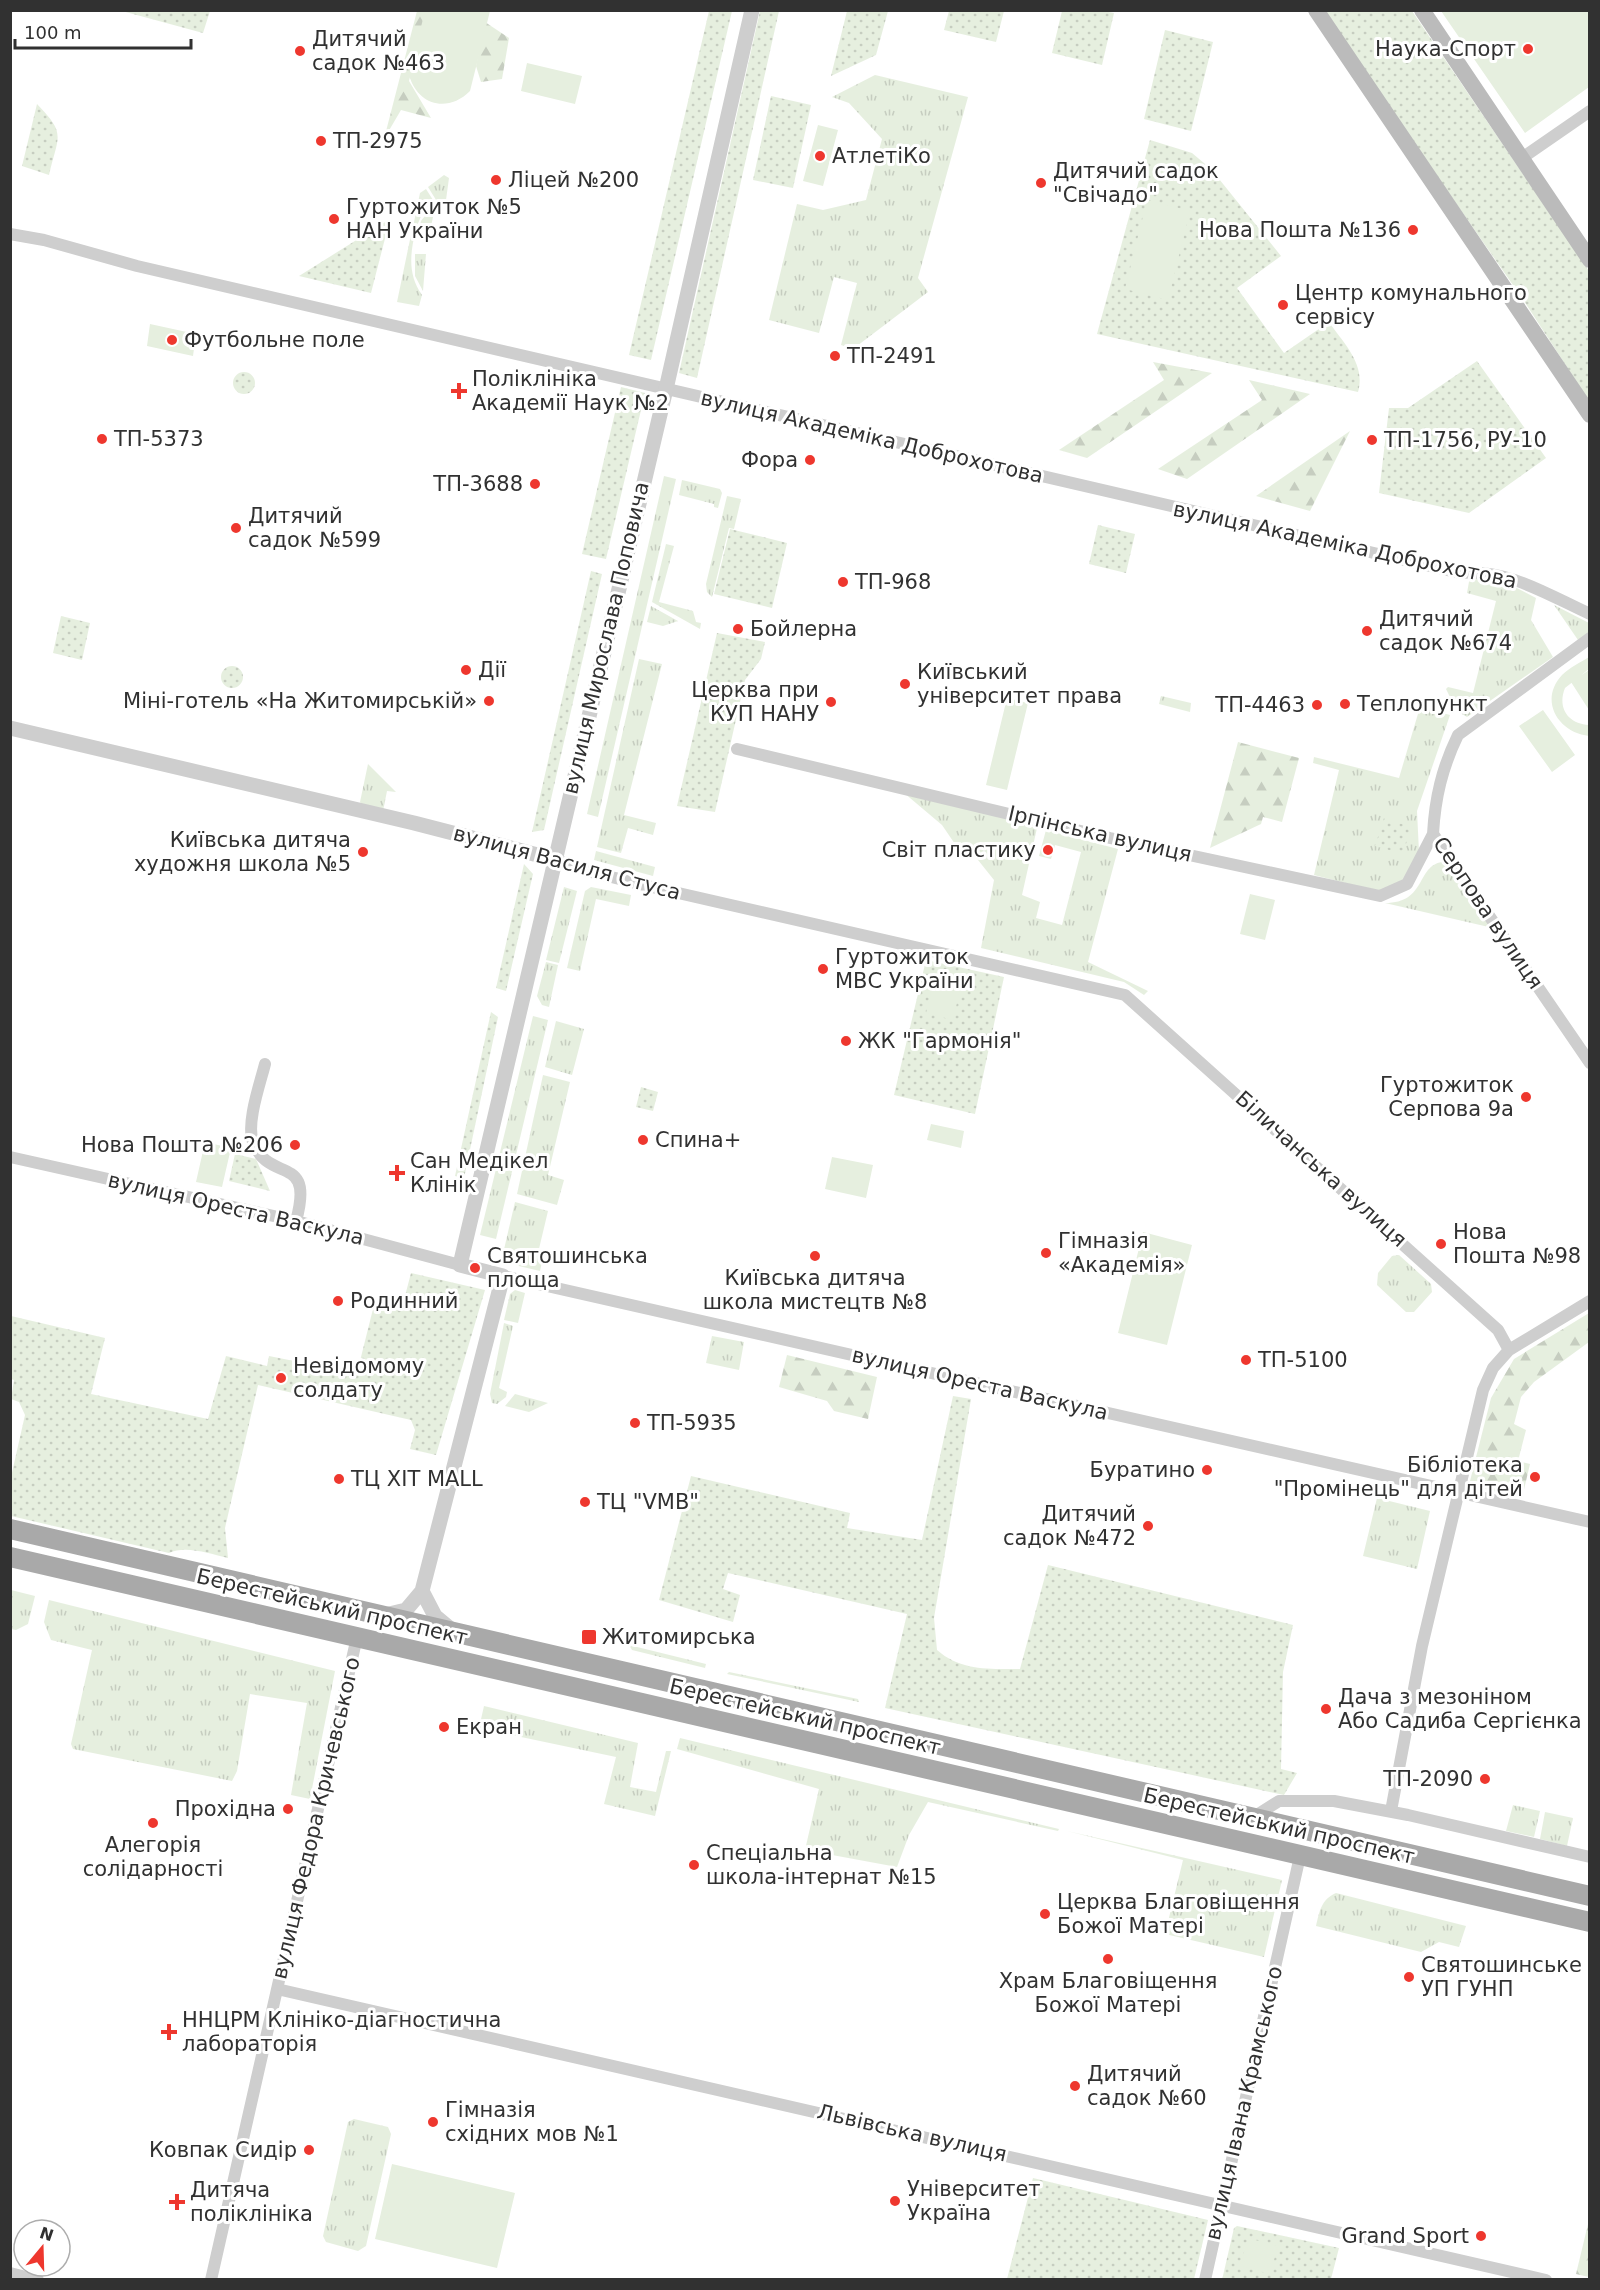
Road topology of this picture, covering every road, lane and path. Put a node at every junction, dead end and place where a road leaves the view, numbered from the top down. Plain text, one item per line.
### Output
1 (752, 10) edge
2 (1316, 10) edge
3 (1422, 10) edge
4 (1590, 111) edge
5 (1522, 158) junction
6 (10, 234) edge
7 (1590, 260) edge
8 (666, 388) junction
9 (1590, 415) edge
10 (1590, 614) edge
11 (1590, 638) edge
12 (10, 728) edge
13 (738, 749) dead end
14 (1433, 834) junction
15 (554, 859) junction
16 (1125, 995) joint
17 (1590, 1063) edge
18 (265, 1064) dead end
19 (10, 1157) edge
20 (296, 1221) junction
21 (460, 1265) junction
22 (502, 1276) junction
23 (1590, 1301) edge
24 (1509, 1350) junction
25 (1457, 1491) junction
26 (1590, 1522) edge
27 (10, 1529) edge
28 (10, 1557) edge
29 (422, 1592) junction
30 (381, 1616) junction
31 (455, 1634) junction
32 (357, 1637) junction
33 (1391, 1811) junction
34 (1252, 1818) junction
35 (1300, 1856) junction
36 (1590, 1857) edge
37 (1590, 1896) edge
38 (1590, 1922) edge
39 (277, 1989) junction
40 (1221, 2203) junction
41 (10, 2273) edge
42 (38, 2280) edge
43 (211, 2280) edge
44 (1205, 2280) edge
45 (1546, 2280) edge

1 - 8 street, вулиця Мирослава Поповича
2 - 9 main road
3 - 5 main road
4 - 5 street
5 - 7 main road
6 - 8 street, вулиця Академіка Доброхотова
8 - 10 street, вулиця Академіка Доброхотова
8 - 15 street, вулиця Мирослава Поповича
11 - 14 street, Серпова вулиця
12 - 15 street, вулиця Василя Стуса
13 - 14 street, Ірпінська вулиця
14 - 17 street, Серпова вулиця
15 - 16 street, вулиця Василя Стуса
15 - 21 street, вулиця Мирослава Поповича
16 - 24 street, Біличанська вулиця
18 - 20 street
19 - 20 street, вулиця Ореста Васкула
20 - 21 street, вулиця Ореста Васкула
21 - 22 street
22 - 25 street, вулиця Ореста Васкула
22 - 29 street
23 - 24 street
24 - 25 street
25 - 26 street, вулиця Ореста Васкула
25 - 33 street
27 - 30 main road, Берестейський проспект
28 - 32 main road, Берестейський проспект
29 - 30 street
29 - 31 street
30 - 31 main road, Берестейський проспект
31 - 34 main road, Берестейський проспект
32 - 35 main road, Берестейський проспект
32 - 39 street, вулиця Федора Кричевського
33 - 34 street, Берестейський проспект
33 - 36 street, Берестейський проспект
34 - 37 main road, Берестейський проспект
35 - 38 main road, Берестейський проспект
35 - 40 street, вулиця Івана Крамського
39 - 40 street, Львівська вулиця
39 - 43 street, вулиця Федора Кричевського
40 - 44 street, вулиця Івана Крамського
40 - 45 street, Львівська вулиця
41 - 42 street

